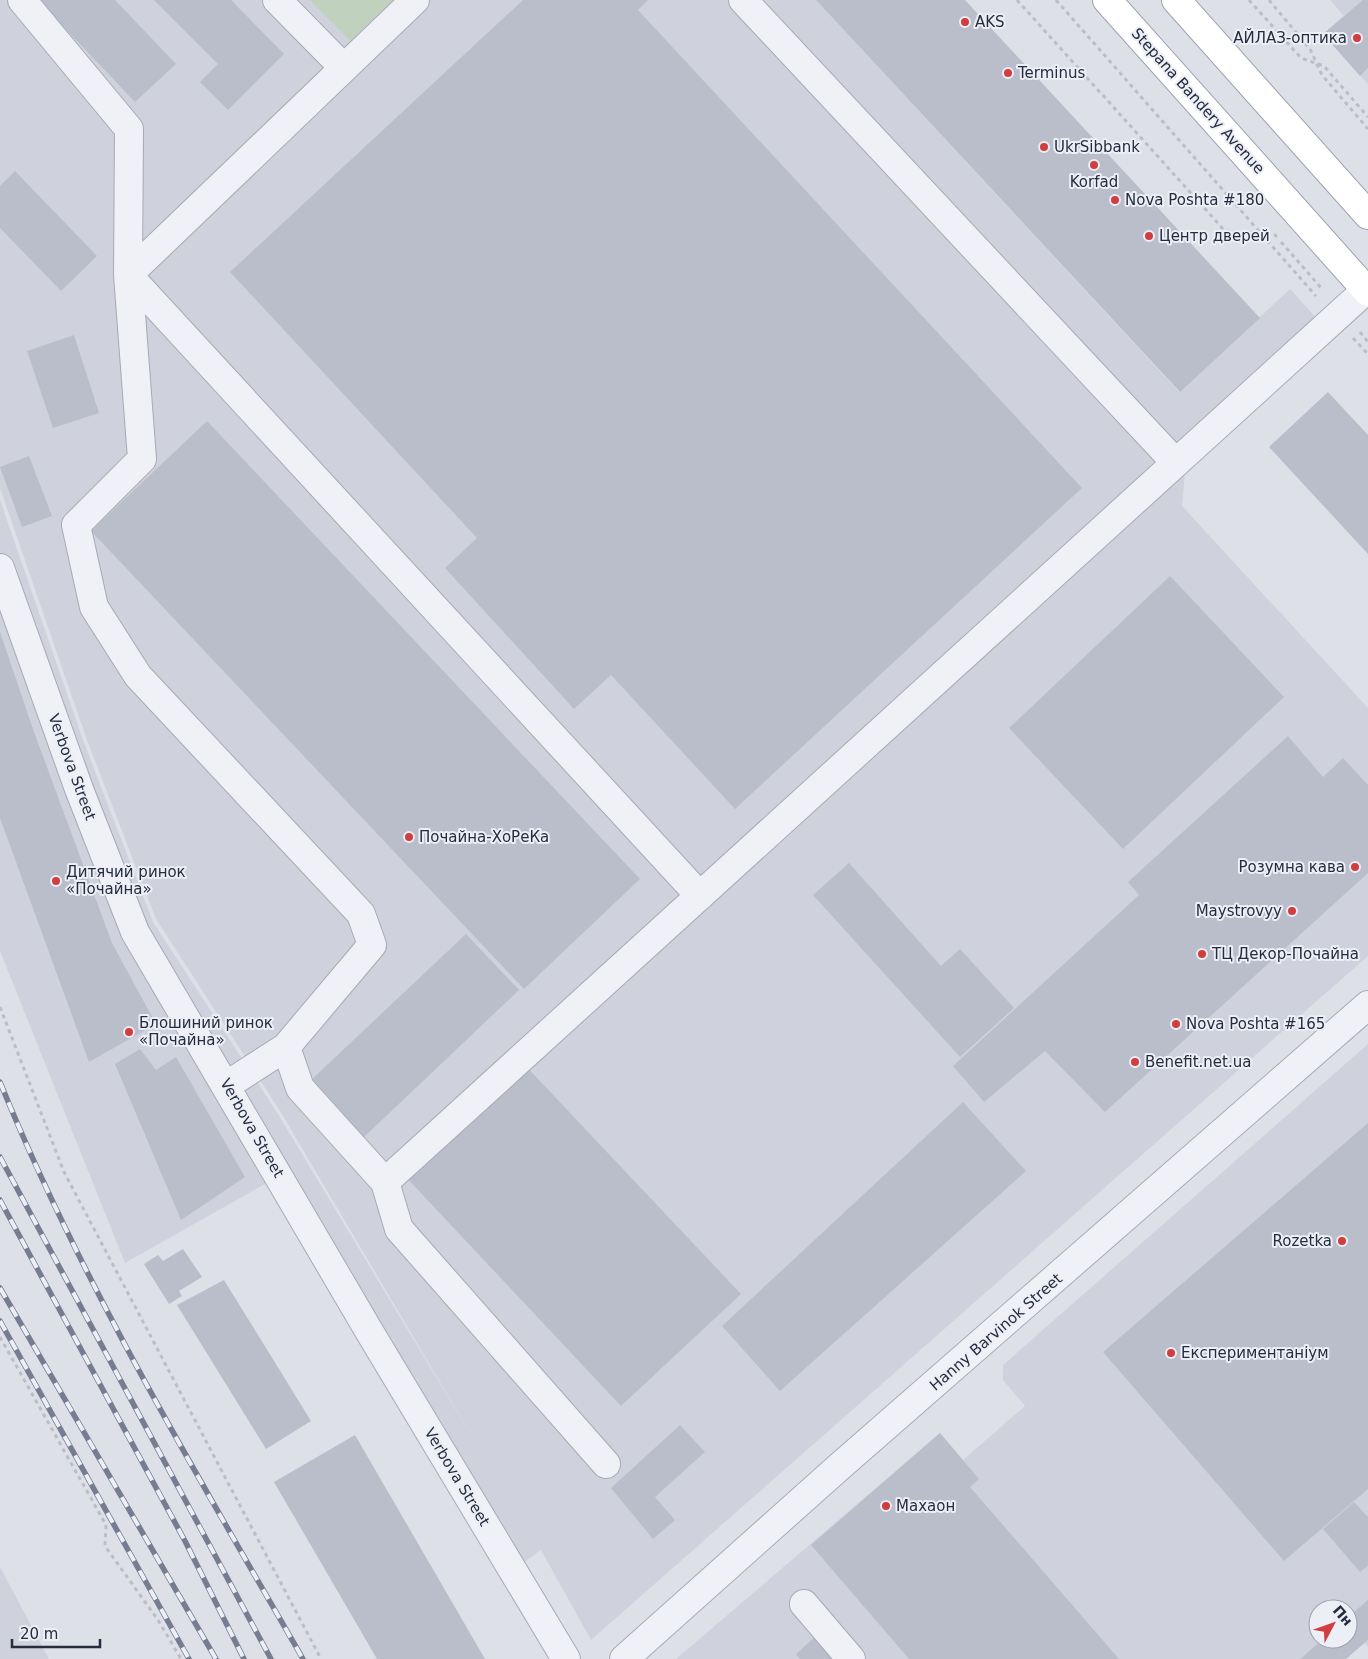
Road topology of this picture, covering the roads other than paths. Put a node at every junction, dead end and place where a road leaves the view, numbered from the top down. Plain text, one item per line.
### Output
1 (22, 0) edge
2 (277, 0) edge
3 (415, 0) edge
4 (743, 0) edge
5 (1107, 0) edge
6 (1176, 0) edge
7 (344, 68) junction
8 (1368, 215) edge
9 (128, 275) junction
10 (1367, 291) edge
11 (1176, 463) junction
12 (0, 568) edge
13 (700, 896) junction
14 (1368, 1006) edge
15 (286, 1047) junction
16 (227, 1085) junction
17 (385, 1182) junction
18 (606, 1464) dead end
19 (804, 1604) dead end
20 (566, 1659) edge
21 (624, 1659) edge
22 (850, 1659) edge

1 - 9 street
2 - 7 street
3 - 7 street
4 - 11 street
5 - 10 main road, Stepana Bandery Avenue
6 - 8 main road
7 - 9 street
9 - 13 street
9 - 15 street
10 - 11 street
11 - 13 street
12 - 16 street, Verbova Street
13 - 17 street
14 - 21 street, Hanny Barvinok Street
15 - 16 street
15 - 17 street
16 - 20 street, Verbova Street
17 - 18 street
19 - 22 street

